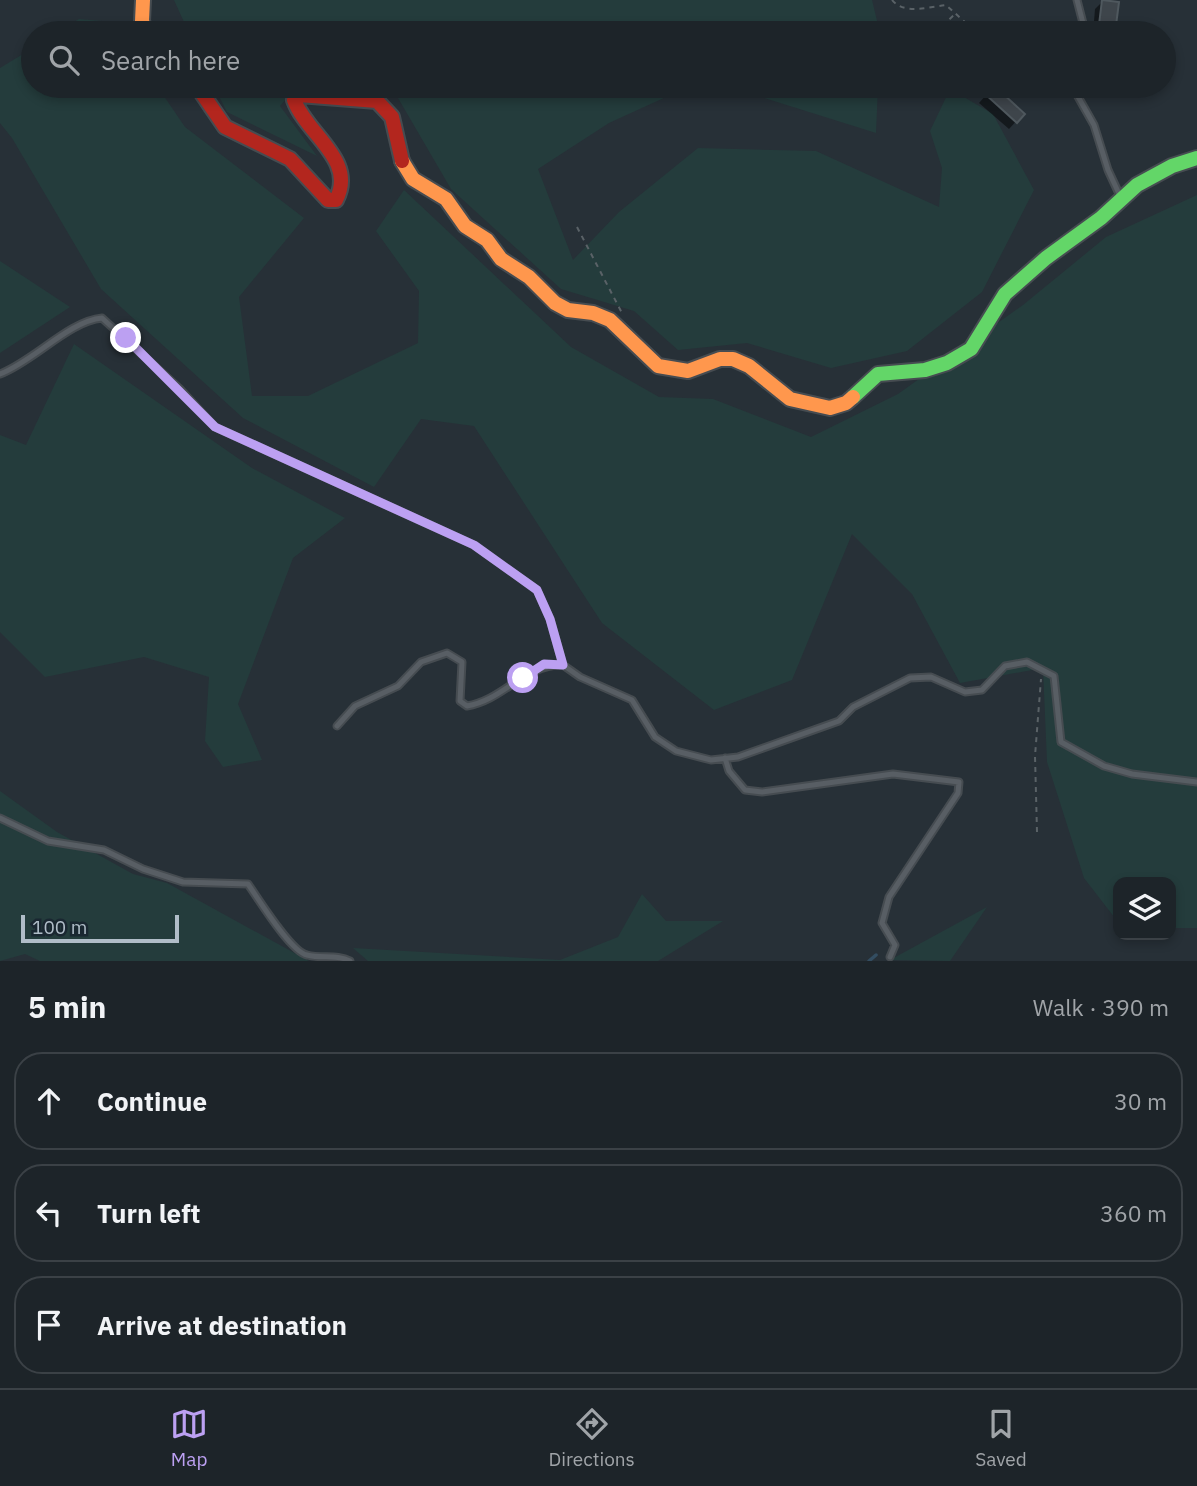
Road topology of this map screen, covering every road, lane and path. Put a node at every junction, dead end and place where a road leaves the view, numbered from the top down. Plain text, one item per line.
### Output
1 (143, 0) edge
2 (891, 0) edge
3 (1077, 0) edge
4 (956, 12) junction
5 (142, 21) edge
6 (947, 21) edge
7 (965, 21) edge
8 (1082, 21) edge
9 (205, 98) edge
10 (296, 98) edge
11 (350, 98) edge
12 (1079, 98) edge
13 (1197, 158) edge
14 (1122, 201) junction
15 (577, 227) dead end
16 (626, 321) dead end
17 (0, 374) edge
18 (563, 665) junction
19 (1041, 669) junction
20 (337, 726) dead end
21 (725, 758) junction
22 (1197, 782) edge
23 (0, 818) edge
24 (1037, 832) dead end
25 (890, 957) dead end
26 (350, 961) edge

1 - 5 street
2 - 4 path
3 - 8 lane
4 - 6 path
4 - 7 path
9 - 10 street
11 - 14 street
12 - 14 lane
13 - 14 street
15 - 16 path
17 - 18 lane
18 - 20 lane
18 - 21 lane
19 - 21 lane
19 - 22 lane
19 - 24 path
21 - 25 lane
23 - 26 lane

